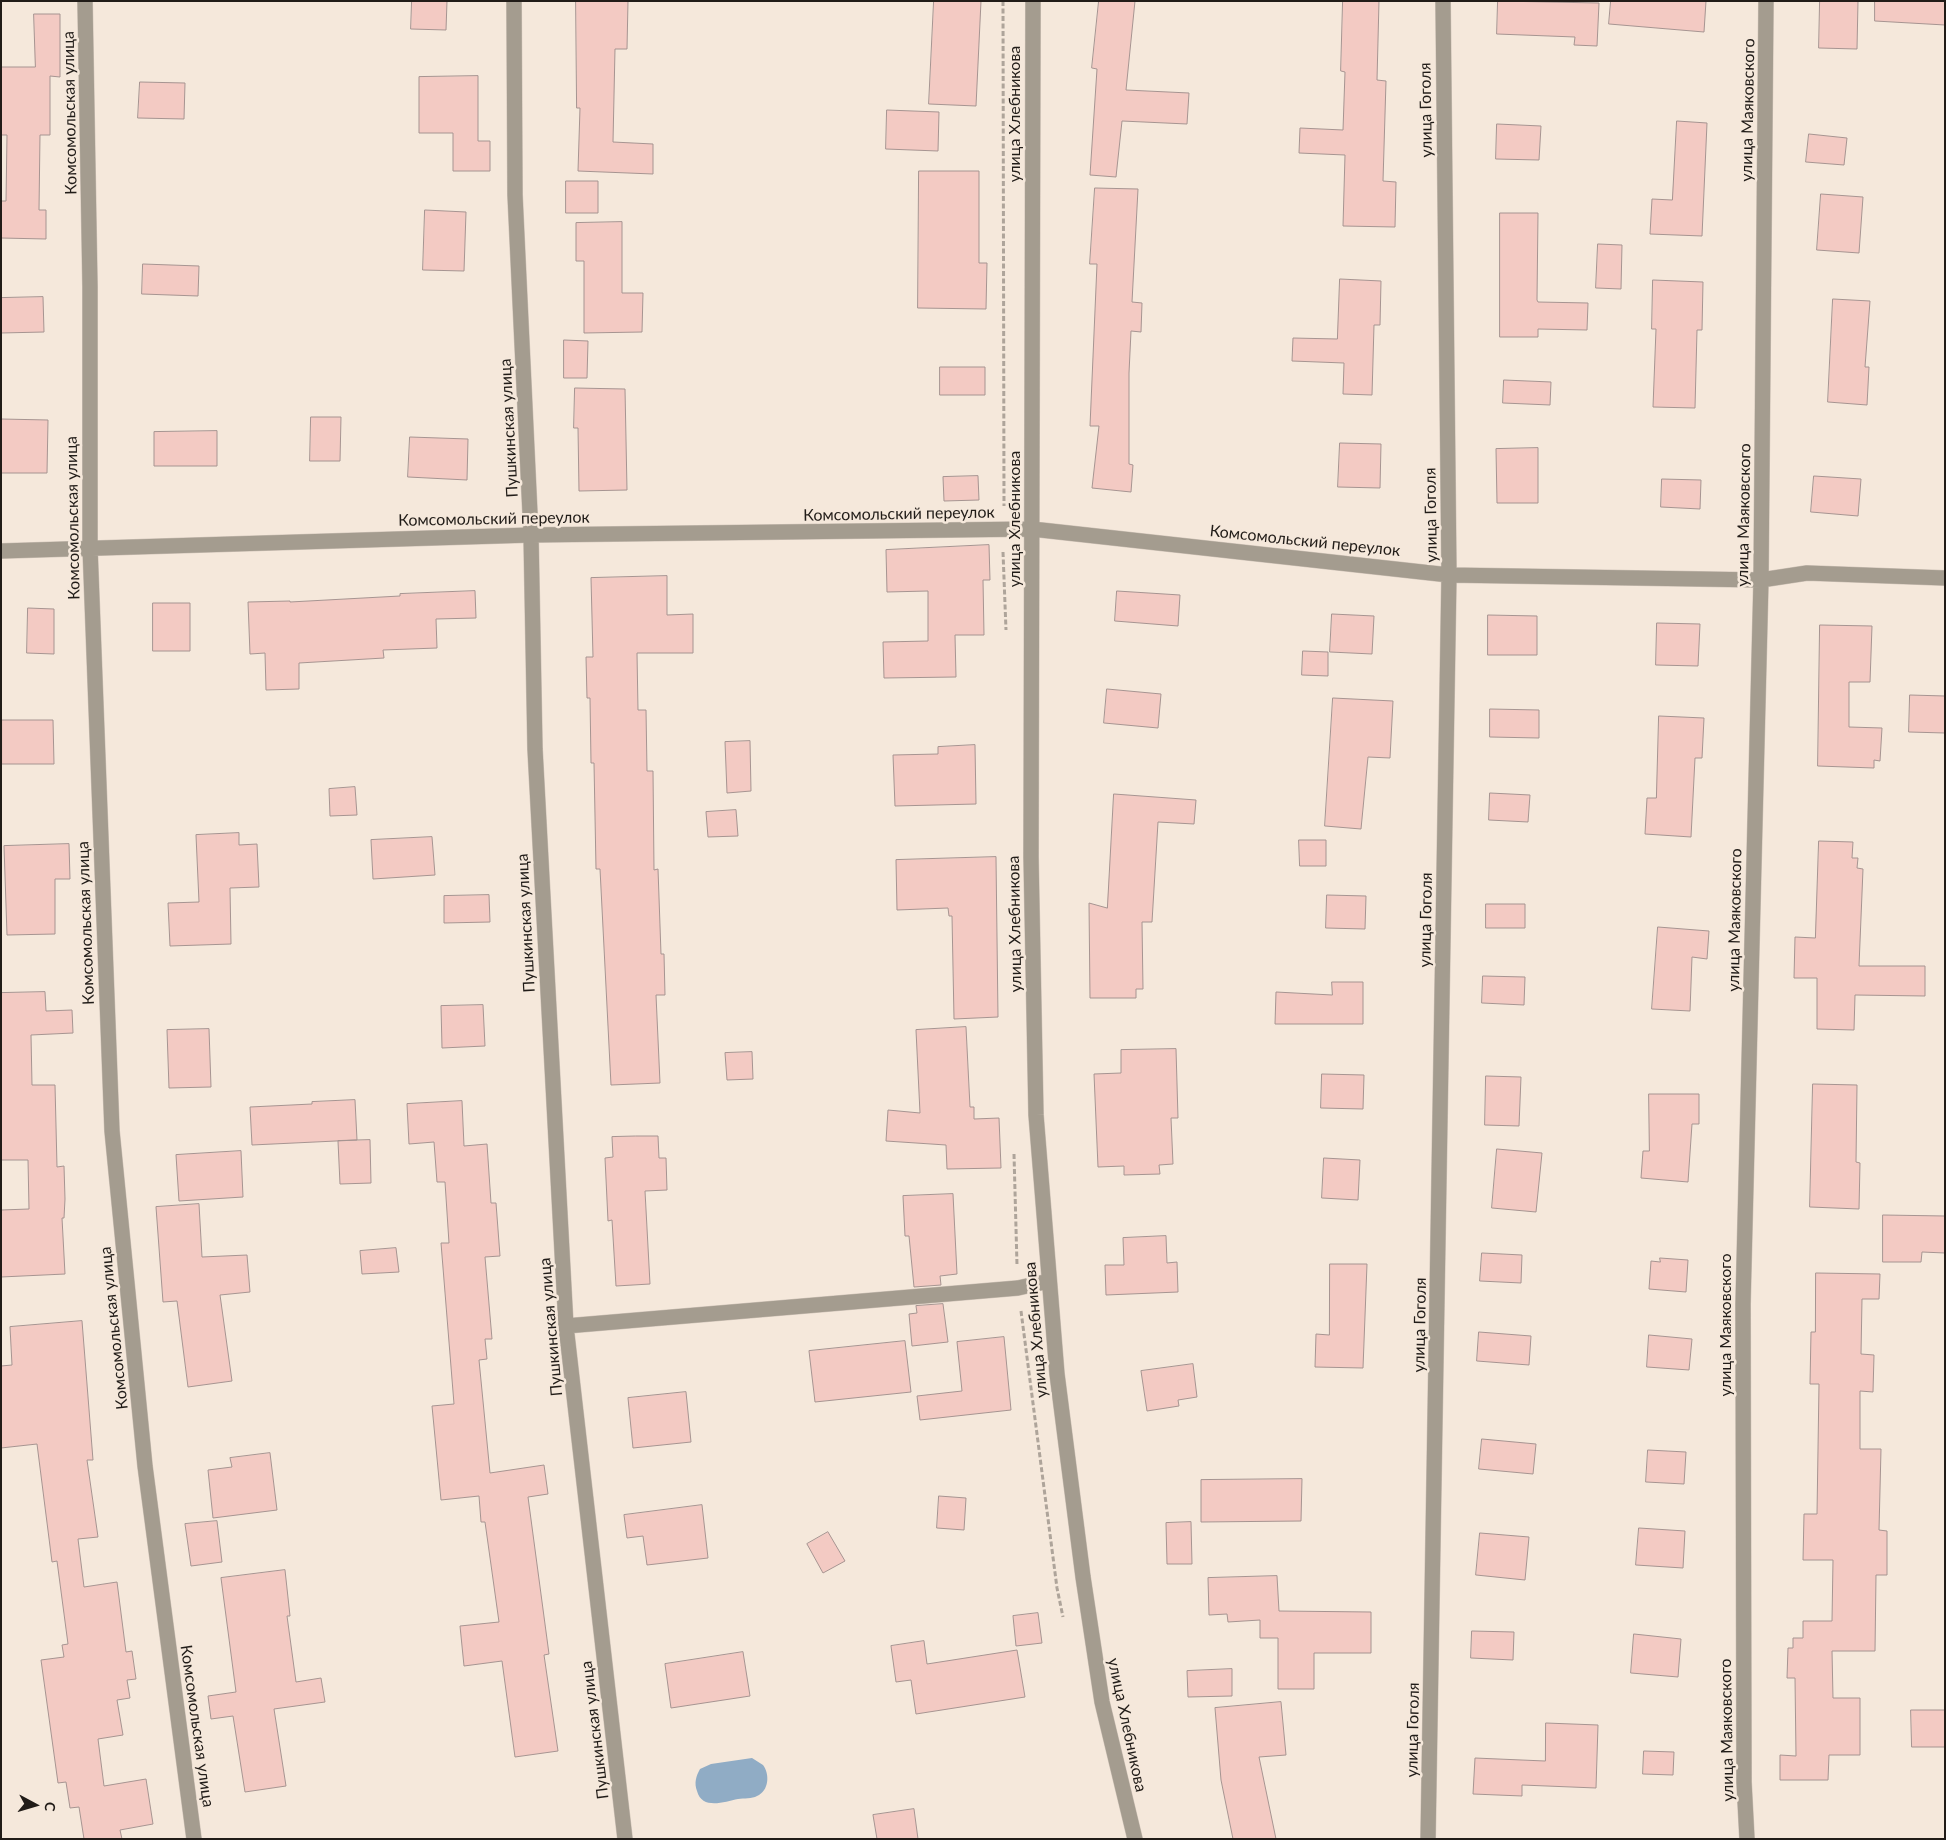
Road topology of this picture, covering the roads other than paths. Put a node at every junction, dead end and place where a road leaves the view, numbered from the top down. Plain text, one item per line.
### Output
1 (86, 1) edge
2 (514, 1) edge
3 (1033, 1) edge
4 (1443, 1) edge
5 (1766, 1) edge
6 (1032, 529) junction
7 (531, 535) junction
8 (90, 547) junction
9 (1, 551) edge
10 (1449, 575) junction
11 (1945, 578) edge
12 (1761, 580) junction
13 (1049, 1282) junction
14 (566, 1326) junction
15 (194, 1839) edge
16 (625, 1839) edge
17 (1135, 1839) edge
18 (1428, 1839) edge
19 (1747, 1839) edge

1 - 8 street, Комсомольская улица
2 - 7 street, Пушкинская улица
3 - 6 street, улица Хлебникова
4 - 10 street, улица Гоголя
5 - 12 street, улица Маяковского
6 - 7 street, Комсомольский переулок
6 - 10 street, Комсомольский переулок
6 - 13 street, улица Хлебникова
7 - 8 street, Комсомольский переулок
7 - 14 street, Пушкинская улица
8 - 9 street, Комсомольский переулок
8 - 15 street, Комсомольская улица
10 - 12 street, Комсомольский переулок
10 - 18 street, улица Гоголя
11 - 12 street, Комсомольский переулок
12 - 19 street, улица Маяковского
13 - 14 street
13 - 17 street, улица Хлебникова
14 - 16 street, Пушкинская улица

